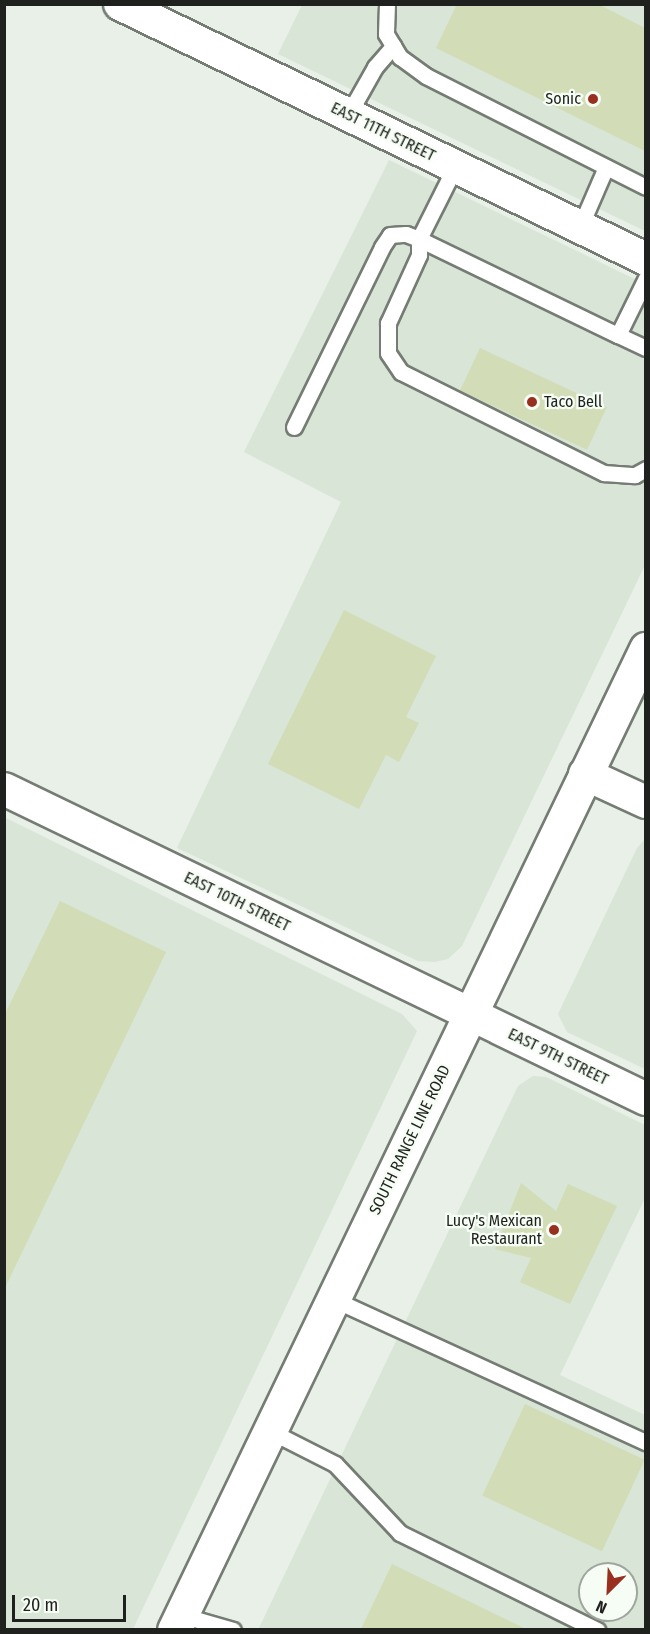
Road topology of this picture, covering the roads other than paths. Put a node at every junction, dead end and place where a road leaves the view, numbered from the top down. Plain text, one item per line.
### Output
1 (120, 4) edge
2 (387, 4) edge
3 (393, 46) junction
4 (348, 115) junction
5 (455, 167) junction
6 (606, 167) junction
7 (645, 188) edge
8 (580, 227) junction
9 (419, 239) junction
10 (645, 259) edge
11 (645, 278) edge
12 (618, 335) junction
13 (645, 348) edge
14 (294, 427) dead end
15 (645, 469) edge
16 (641, 670) edge
17 (585, 774) junction
18 (4, 789) edge
19 (645, 802) edge
20 (470, 1014) junction
21 (645, 1099) edge
22 (333, 1299) junction
23 (270, 1431) junction
24 (645, 1442) edge
25 (177, 1622) edge
26 (595, 1628) edge
27 (232, 1629) edge

1 - 4 street, EAST 11TH STREET
2 - 3 lane
3 - 4 lane
3 - 6 lane
4 - 5 street, EAST 11TH STREET
5 - 8 street, EAST 11TH STREET
5 - 9 lane
6 - 7 lane
6 - 8 lane
8 - 10 street, EAST 11TH STREET
9 - 12 lane
9 - 14 lane
9 - 15 lane
11 - 12 lane
12 - 13 lane
16 - 17 main road, SOUTH RANGE LINE ROAD
17 - 19 street
17 - 20 main road, SOUTH RANGE LINE ROAD
18 - 20 street, EAST 10TH STREET
20 - 21 street, EAST 9TH STREET
20 - 22 main road, SOUTH RANGE LINE ROAD
22 - 23 main road, SOUTH RANGE LINE ROAD
22 - 24 lane
23 - 25 main road, SOUTH RANGE LINE ROAD
23 - 26 lane
25 - 27 lane

